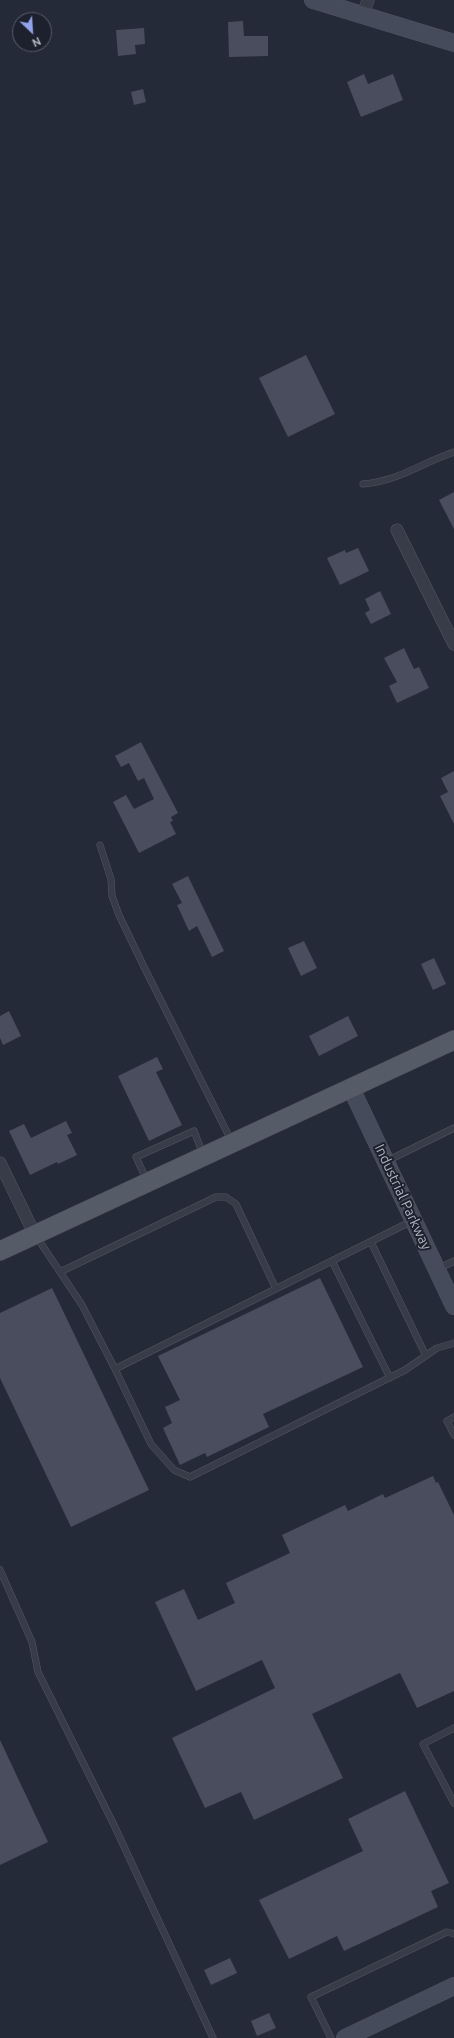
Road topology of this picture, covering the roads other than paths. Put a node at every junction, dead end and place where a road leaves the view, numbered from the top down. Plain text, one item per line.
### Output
1 (313, 0) edge
2 (366, 8) edge
3 (454, 43) edge
4 (454, 452) edge
5 (363, 484) dead end
6 (397, 530) dead end
7 (454, 644) edge
8 (100, 844) dead end
9 (454, 1040) edge
10 (351, 1088) junction
11 (454, 1128) edge
12 (233, 1143) junction
13 (204, 1156) junction
14 (386, 1161) junction
15 (0, 1163) edge
16 (147, 1183) junction
17 (414, 1220) junction
18 (35, 1235) junction
19 (371, 1242) junction
20 (0, 1251) edge
21 (332, 1261) junction
22 (454, 1261) edge
23 (437, 1270) junction
24 (60, 1272) junction
25 (276, 1289) junction
26 (454, 1306) edge
27 (454, 1343) edge
28 (426, 1356) junction
29 (115, 1368) junction
30 (390, 1378) junction
31 (454, 1417) edge
32 (454, 1435) edge
33 (0, 1570) edge
34 (454, 1728) edge
35 (454, 1804) edge
36 (454, 1934) edge
37 (454, 1986) edge
38 (213, 2038) edge
39 (331, 2038) edge
40 (345, 2038) edge

1 - 2 street
2 - 3 street
4 - 5 lane
6 - 7 street
8 - 12 lane
9 - 10 main road
10 - 12 main road
10 - 14 street, Industrial Parkway
11 - 14 lane
12 - 13 main road
13 - 16 main road
13 - 16 lane
14 - 17 street, Industrial Parkway
15 - 18 street
16 - 18 main road
17 - 19 lane
17 - 23 street, Industrial Parkway
18 - 20 main road
18 - 24 lane
19 - 21 lane
19 - 28 lane
21 - 25 lane
21 - 30 lane
22 - 23 lane
23 - 26 street, Industrial Parkway
24 - 25 lane
24 - 29 lane
25 - 29 lane
27 - 28 lane
28 - 30 lane
29 - 30 lane
31 - 32 lane
33 - 38 lane
34 - 35 lane
36 - 39 lane
37 - 40 street

